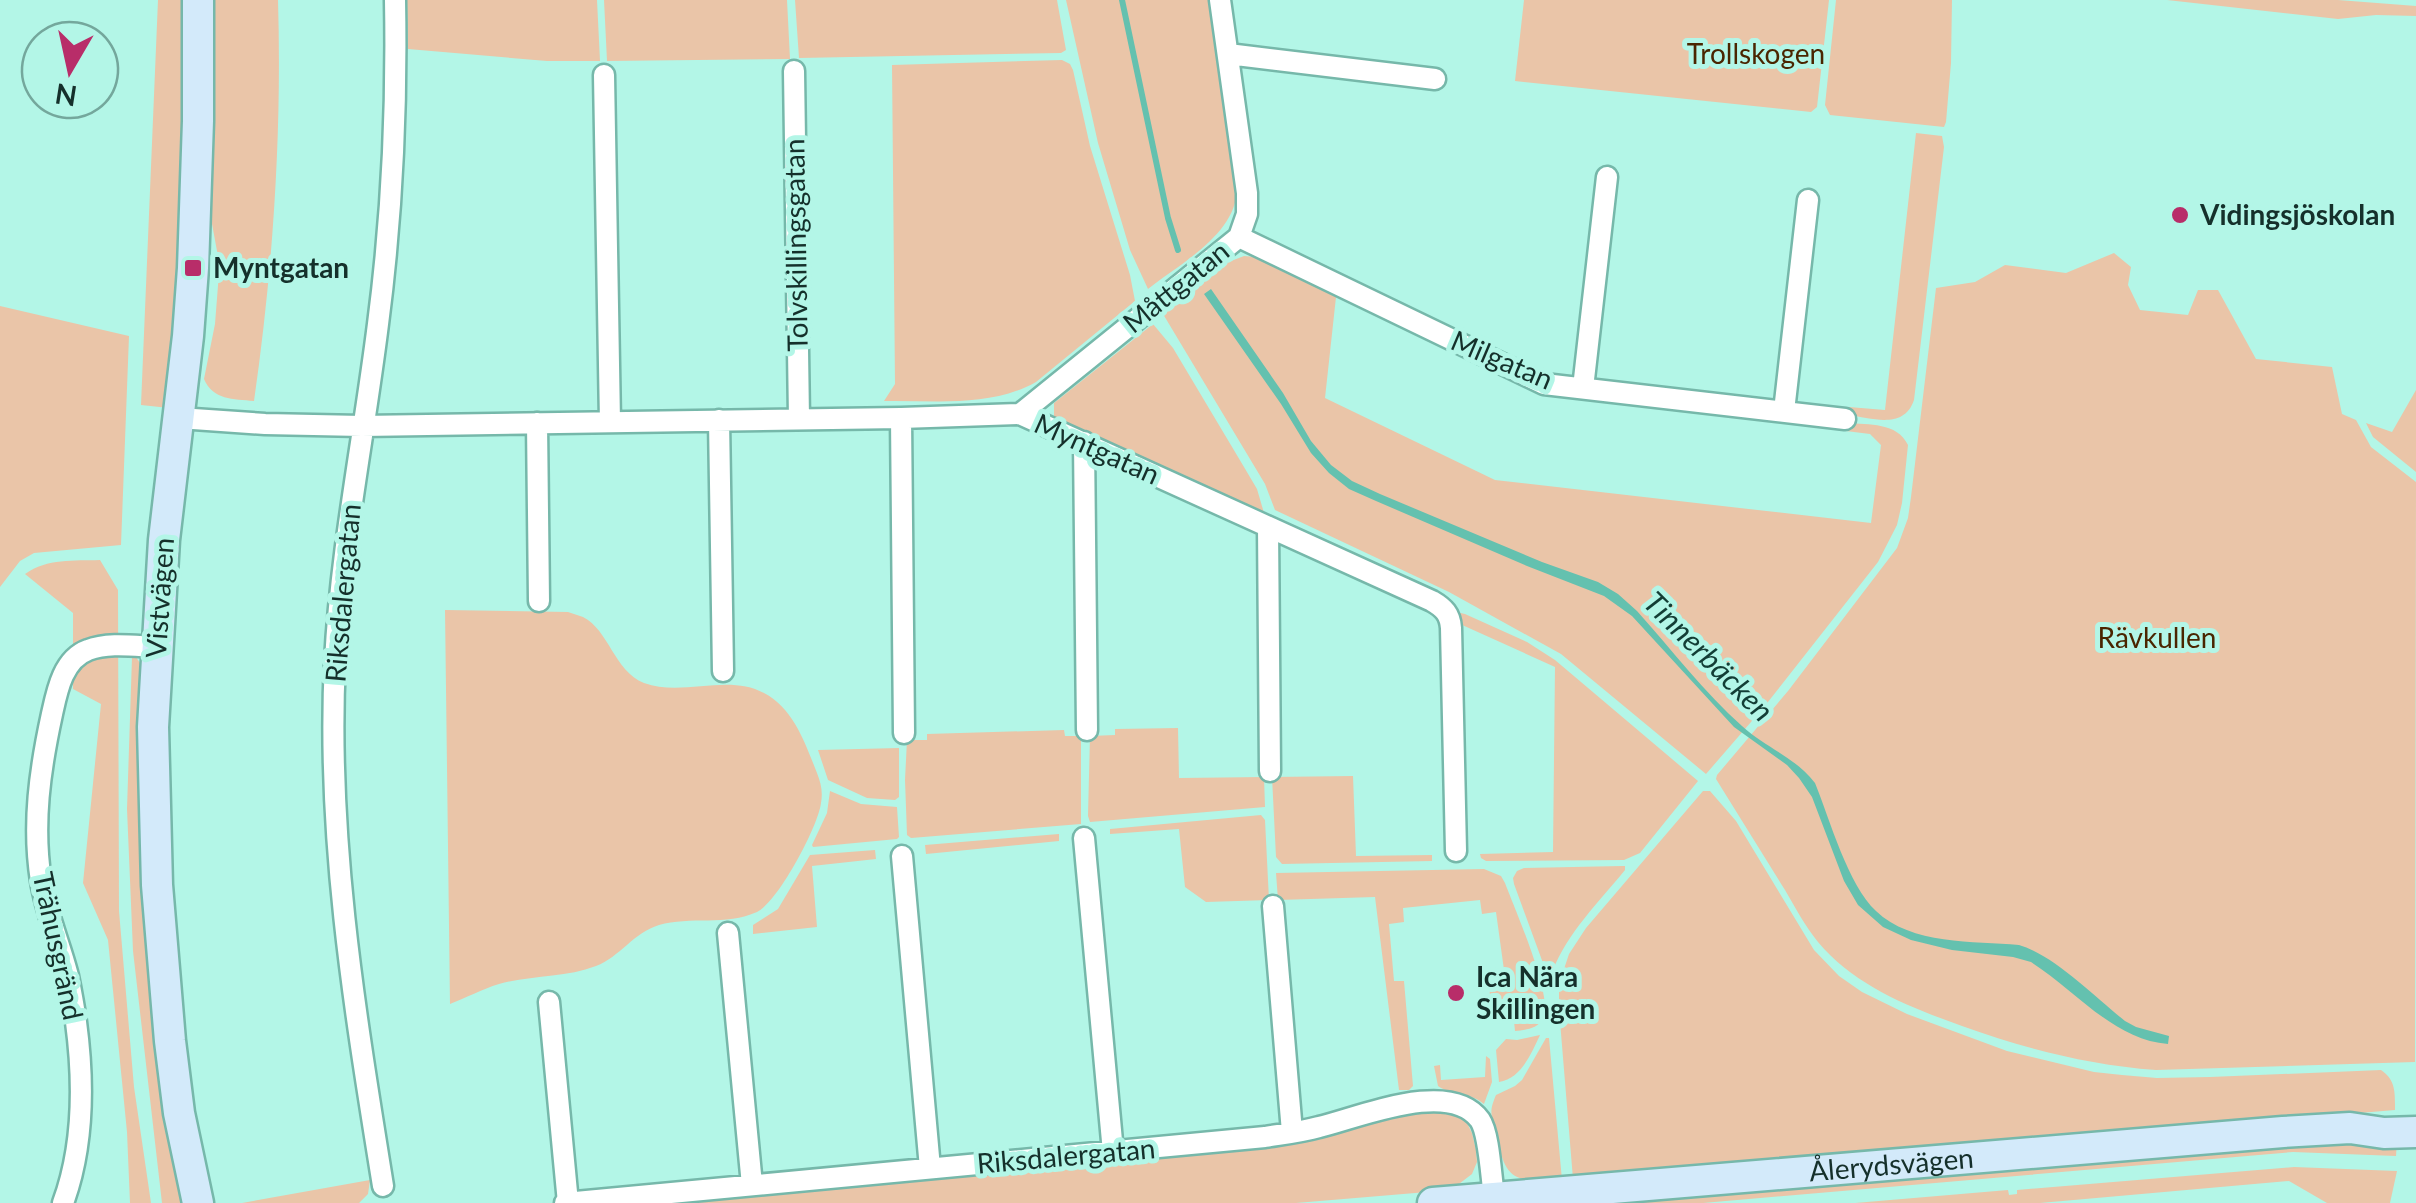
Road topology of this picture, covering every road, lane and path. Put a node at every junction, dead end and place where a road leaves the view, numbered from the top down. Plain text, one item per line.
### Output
1 (198, 0) edge
2 (395, 0) edge
3 (1220, 0) edge
4 (1228, 54) junction
5 (794, 70) dead end
6 (604, 75) dead end
7 (1435, 79) dead end
8 (1607, 177) dead end
9 (1808, 200) dead end
10 (1239, 237) junction
11 (1583, 388) junction
12 (1784, 411) junction
13 (1020, 414) junction
14 (179, 418) junction
15 (901, 418) junction
16 (799, 419) junction
17 (1846, 419) dead end
18 (719, 420) junction
19 (610, 422) junction
20 (537, 423) junction
21 (362, 426) junction
22 (1084, 442) junction
23 (1268, 526) junction
24 (539, 601) dead end
25 (156, 647) junction
26 (723, 671) dead end
27 (1087, 730) dead end
28 (904, 733) dead end
29 (1270, 771) dead end
30 (1084, 838) dead end
31 (1456, 851) dead end
32 (902, 856) dead end
33 (1273, 906) dead end
34 (728, 934) dead end
35 (549, 1002) dead end
36 (2416, 1116) edge
37 (2350, 1128) junction
38 (1292, 1132) junction
39 (2416, 1132) edge
40 (1113, 1152) junction
41 (930, 1168) junction
42 (752, 1185) junction
43 (383, 1186) dead end
44 (198, 1200) edge
45 (1495, 1200) edge
46 (63, 1203) edge
47 (567, 1203) edge
48 (1433, 1203) edge

1 - 14 main road, Vistvägen
2 - 21 street, Riksdalergatan
3 - 4 street, Måttgatan
4 - 7 street
4 - 10 street, Måttgatan
5 - 16 street, Tolvskillingsgatan
6 - 19 street
8 - 11 street
9 - 12 street
10 - 11 street, Milgatan
10 - 13 street, Måttgatan
11 - 12 street, Milgatan
12 - 17 street, Milgatan
13 - 15 street, Myntgatan
13 - 22 street, Myntgatan
14 - 21 street, Myntgatan
14 - 25 main road, Vistvägen
15 - 16 street, Myntgatan
15 - 28 street
16 - 18 street, Myntgatan
18 - 19 street, Myntgatan
18 - 26 street
19 - 20 street, Myntgatan
20 - 21 street, Myntgatan
20 - 24 street
21 - 43 street, Riksdalergatan
22 - 23 street, Myntgatan
22 - 27 street
23 - 29 street
23 - 31 street, Myntgatan
25 - 44 main road, Vistvägen
25 - 46 street, Trähusgränd
30 - 40 street
32 - 41 street
33 - 38 street
34 - 42 street
35 - 47 street
36 - 37 main road, Ålerydsvägen
37 - 39 main road, Ålerydsvägen
37 - 45 main road, Ålerydsvägen
38 - 40 street, Riksdalergatan
38 - 45 street, Riksdalergatan
40 - 41 street, Riksdalergatan
41 - 42 street, Riksdalergatan
42 - 47 street, Riksdalergatan
45 - 48 main road, Ålerydsvägen

